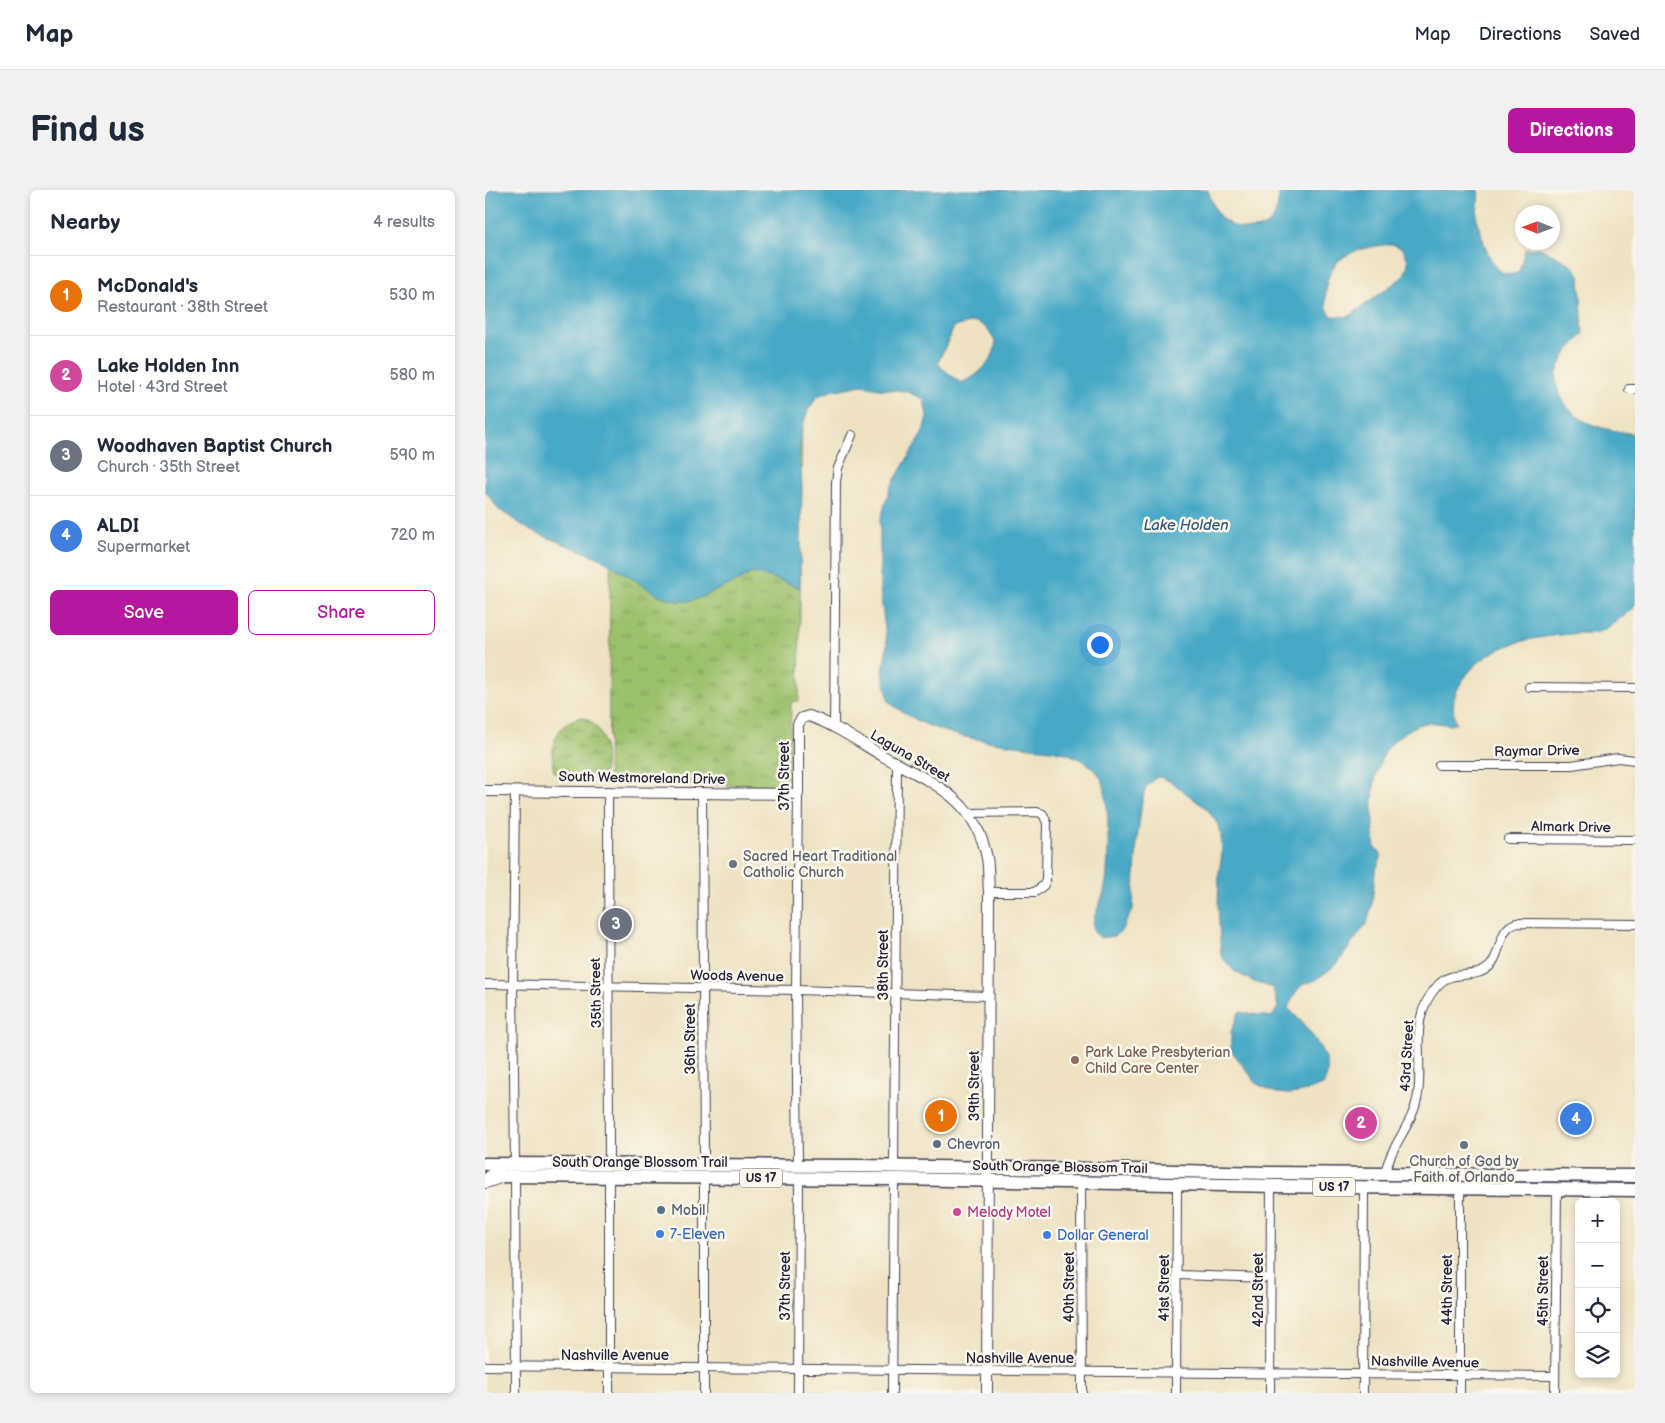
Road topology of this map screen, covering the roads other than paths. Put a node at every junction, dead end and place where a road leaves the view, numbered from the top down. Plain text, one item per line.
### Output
1 (852, 436) dead end
2 (1529, 687) dead end
3 (1635, 688) edge
4 (834, 728) junction
5 (1635, 760) edge
6 (897, 764) junction
7 (1439, 764) dead end
8 (485, 791) edge
9 (515, 791) junction
10 (607, 791) junction
11 (702, 792) junction
12 (798, 794) junction
13 (968, 813) junction
14 (1508, 839) dead end
15 (1635, 840) edge
16 (989, 892) junction
17 (1635, 924) edge
18 (485, 984) edge
19 (513, 985) junction
20 (607, 988) junction
21 (703, 988) junction
22 (796, 990) junction
23 (895, 993) junction
24 (988, 996) junction
25 (485, 1164) edge
26 (515, 1170) junction
27 (704, 1171) junction
28 (1197, 1171) junction
29 (609, 1172) junction
30 (799, 1172) junction
31 (894, 1173) junction
32 (988, 1174) junction
33 (1385, 1174) junction
34 (500, 1176) junction
35 (1548, 1176) junction
36 (1595, 1176) junction
37 (1635, 1176) edge
38 (485, 1177) edge
39 (485, 1181) edge
40 (1081, 1181) junction
41 (1177, 1184) junction
42 (1271, 1186) junction
43 (1364, 1187) junction
44 (1460, 1188) junction
45 (1525, 1188) junction
46 (1557, 1189) junction
47 (1635, 1190) edge
48 (1177, 1275) junction
49 (1270, 1278) junction
50 (485, 1366) edge
51 (516, 1366) junction
52 (609, 1368) junction
53 (704, 1368) junction
54 (798, 1369) junction
55 (892, 1370) junction
56 (987, 1370) junction
57 (1082, 1371) junction
58 (1176, 1372) junction
59 (1270, 1372) junction
60 (1363, 1374) junction
61 (1460, 1374) junction
62 (1555, 1376) junction
63 (516, 1393) edge
64 (609, 1393) edge
65 (704, 1393) edge
66 (799, 1393) edge
67 (892, 1393) edge
68 (987, 1393) edge
69 (1082, 1393) edge
70 (1176, 1393) edge
71 (1270, 1393) edge
72 (1363, 1393) edge
73 (1460, 1393) edge
74 (1555, 1393) edge

1 - 4 street
2 - 3 street
4 - 6 street, Laguna Street
4 - 12 street, 37th Street
5 - 7 street, Raymar Drive
6 - 13 street, Laguna Street
6 - 23 street, 38th Street
8 - 9 street, South Westmoreland Drive
9 - 10 street, South Westmoreland Drive
9 - 19 street
10 - 11 street, South Westmoreland Drive
10 - 20 street, 35th Street
11 - 12 street, South Westmoreland Drive
11 - 21 street, 36th Street
12 - 22 street, 37th Street
13 - 16 street, 39th Street
13 - 16 street
14 - 15 street, Almark Drive
16 - 24 street, 39th Street
17 - 33 street, 43rd Street
18 - 19 street, Woods Avenue
19 - 20 street, Woods Avenue
19 - 26 street
20 - 21 street, Woods Avenue
20 - 29 street, 35th Street
21 - 22 street, Woods Avenue
21 - 27 street, 36th Street
22 - 23 street, Woods Avenue
22 - 30 street, 37th Street
23 - 24 street, Woods Avenue
23 - 31 street, 38th Street
24 - 32 street, 39th Street
25 - 26 main road, South Orange Blossom Trail / US 17
26 - 29 main road, South Orange Blossom Trail / US 17
26 - 34 main road, South Orange Blossom Trail / US 17
26 - 51 street
27 - 29 main road, South Orange Blossom Trail / US 17
27 - 29 main road, South Orange Blossom Trail / US 17
27 - 30 main road, South Orange Blossom Trail / US 17
27 - 53 street, 36th Street
28 - 32 main road, South Orange Blossom Trail / US 17
28 - 33 main road, South Orange Blossom Trail / US 17
28 - 41 main road
29 - 52 street, 35th Street
30 - 31 main road, South Orange Blossom Trail / US 17
30 - 54 street, 37th Street
31 - 32 main road, South Orange Blossom Trail / US 17
31 - 55 street, 38th Street
32 - 40 main road, South Orange Blossom Trail / US 17
32 - 56 street, 39th Street
33 - 35 main road, South Orange Blossom Trail / US 17
34 - 38 main road, South Orange Blossom Trail / US 17
34 - 39 highway
35 - 36 main road, South Orange Blossom Trail / US 17
35 - 45 main road
36 - 37 main road, South Orange Blossom Trail / US 17
36 - 46 main road
40 - 41 main road, South Orange Blossom Trail / US 17
40 - 57 street, 40th Street
41 - 42 main road, South Orange Blossom Trail / US 17
41 - 48 street, 41st Street
42 - 43 main road, South Orange Blossom Trail / US 17
42 - 49 street, 42nd Street
43 - 44 main road, South Orange Blossom Trail / US 17
43 - 60 street
44 - 45 main road, South Orange Blossom Trail / US 17
44 - 61 street, 44th Street
45 - 46 main road, South Orange Blossom Trail / US 17
46 - 47 main road, South Orange Blossom Trail / US 17
46 - 62 street, 45th Street
48 - 49 street
48 - 58 street, 41st Street
49 - 59 street, 42nd Street
50 - 51 street, Nashville Avenue
51 - 52 street, Nashville Avenue
51 - 63 street
52 - 53 street, Nashville Avenue
52 - 64 street, 35th Street
53 - 54 street, Nashville Avenue
53 - 65 street, 36th Street
54 - 55 street, Nashville Avenue
54 - 66 street, 37th Street
55 - 56 street, Nashville Avenue
55 - 67 street, 38th Street
56 - 57 street, Nashville Avenue
56 - 68 street, 39th Street
57 - 58 street, Nashville Avenue
57 - 69 street, 40th Street
58 - 59 street, Nashville Avenue
58 - 70 street, 41st Street
59 - 60 street, Nashville Avenue
59 - 71 street, 42nd Street
60 - 61 street, Nashville Avenue
60 - 72 street
61 - 62 street, Nashville Avenue
61 - 73 street, 44th Street
62 - 74 street, 45th Street

